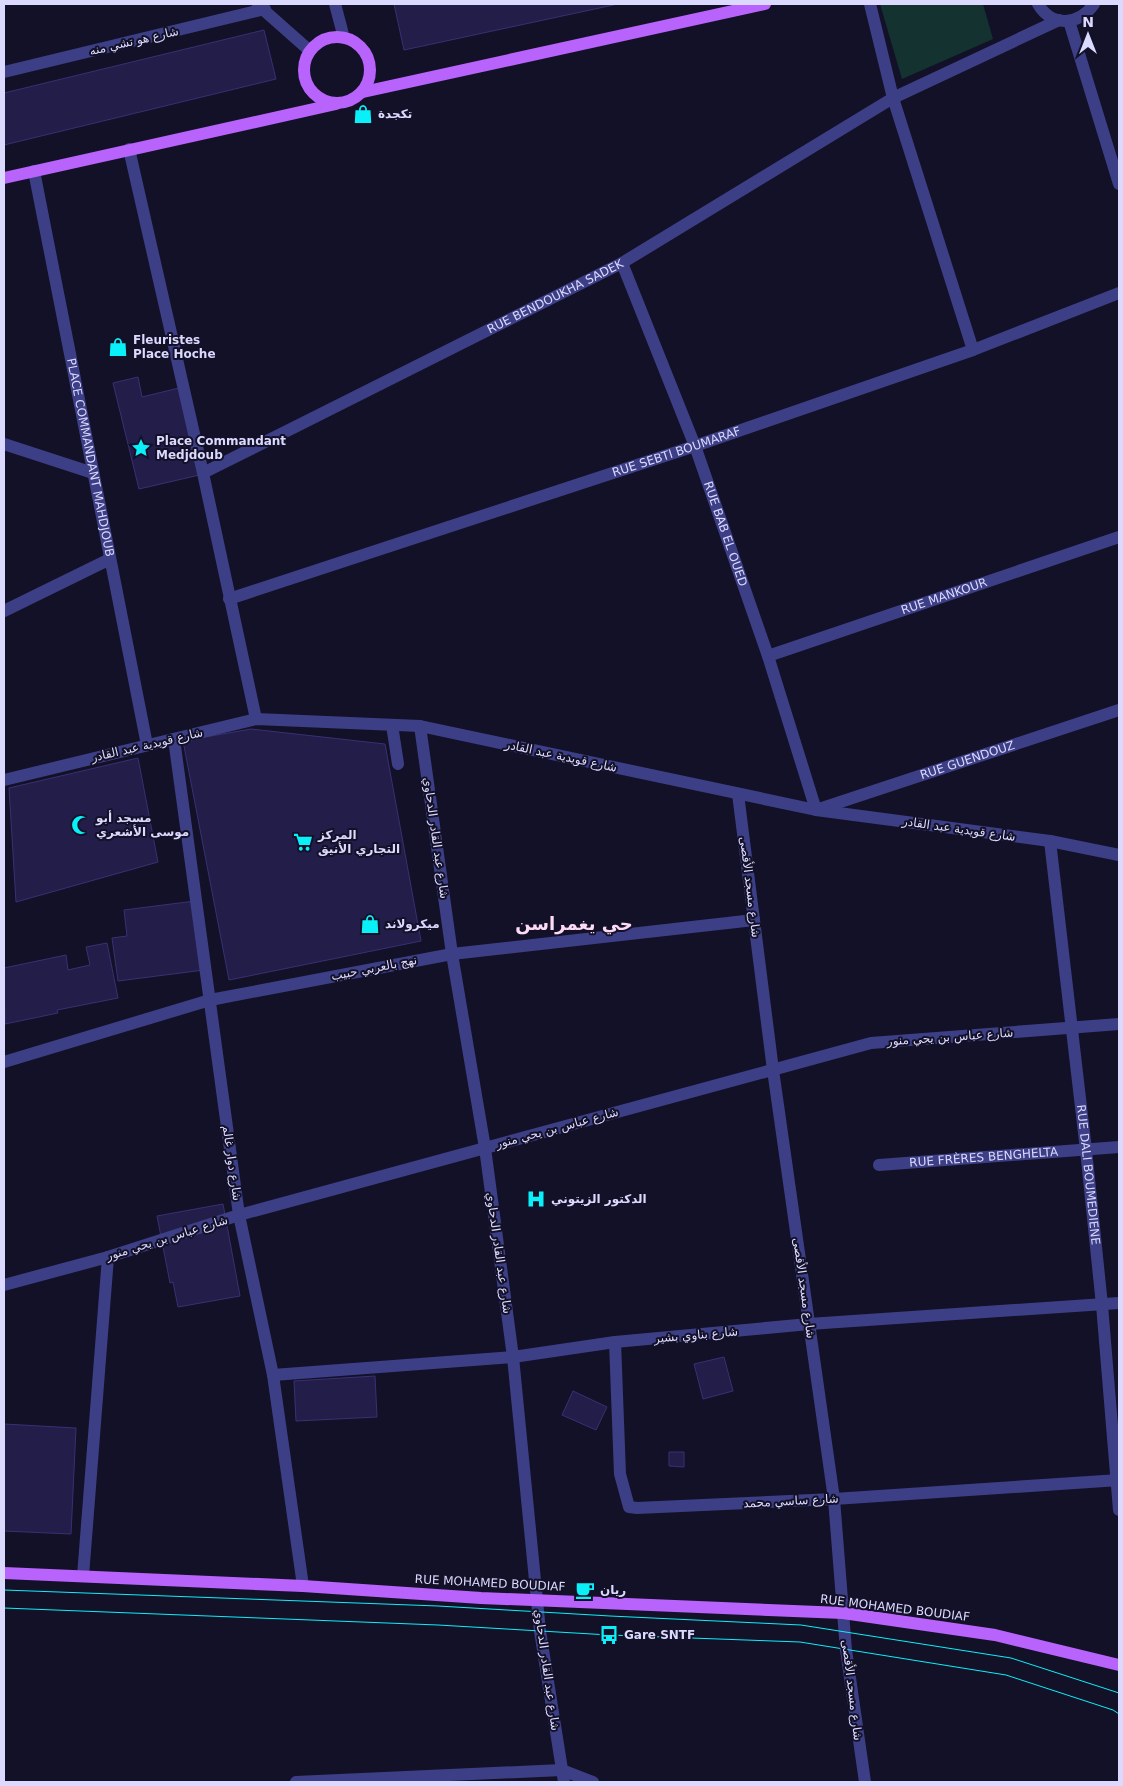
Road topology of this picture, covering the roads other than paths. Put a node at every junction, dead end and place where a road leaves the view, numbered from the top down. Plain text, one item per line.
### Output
1 (335, 4) edge
2 (765, 4) edge
3 (870, 4) edge
4 (1038, 4) edge
5 (1094, 4) edge
6 (261, 7) edge
7 (1064, 20) junction
8 (344, 38) junction
9 (310, 51) junction
10 (4, 72) edge
11 (363, 92) junction
12 (893, 98) junction
13 (336, 104) junction
14 (129, 149) junction
15 (34, 171) junction
16 (4, 178) edge
17 (1119, 184) edge
18 (622, 263) junction
19 (1119, 293) edge
20 (973, 350) junction
21 (4, 444) edge
22 (695, 446) junction
23 (93, 473) junction
24 (203, 473) junction
25 (1119, 536) edge
26 (110, 559) junction
27 (229, 599) junction
28 (4, 611) edge
29 (768, 656) junction
30 (1119, 710) edge
31 (256, 719) junction
32 (392, 725) junction
33 (420, 726) junction
34 (174, 739) junction
35 (147, 745) junction
36 (398, 764) dead end
37 (4, 780) edge
38 (738, 794) junction
39 (816, 810) junction
40 (1050, 841) junction
41 (1119, 855) edge
42 (754, 920) junction
43 (452, 954) junction
44 (210, 1000) junction
45 (1119, 1024) edge
46 (1072, 1028) junction
47 (4, 1058) edge
48 (773, 1070) junction
49 (1119, 1147) edge
50 (485, 1148) junction
51 (1086, 1150) junction
52 (879, 1166) dead end
53 (239, 1215) junction
54 (108, 1257) junction
55 (4, 1285) edge
56 (1119, 1303) edge
57 (1102, 1305) junction
58 (809, 1324) junction
59 (615, 1342) junction
60 (513, 1357) junction
61 (273, 1375) junction
62 (1117, 1480) edge
63 (834, 1500) junction
64 (1119, 1510) edge
65 (4, 1573) edge
66 (83, 1576) junction
67 (303, 1586) junction
68 (538, 1600) junction
69 (844, 1613) junction
70 (1119, 1665) edge
71 (563, 1776) edge
72 (296, 1782) edge
73 (593, 1782) edge
74 (865, 1782) edge

1 - 8 street
2 - 11 main road
3 - 12 street
4 - 7 street
5 - 7 street, RUE BENDOUKHA SADEK
6 - 9 street
6 - 10 street, شارع هو تشي منه
7 - 12 street, RUE BENDOUKHA SADEK
7 - 17 street
8 - 9 main road
8 - 11 main road
9 - 13 main road
11 - 13 main road
12 - 18 street, RUE BENDOUKHA SADEK
12 - 20 street
13 - 14 main road
14 - 15 main road
14 - 24 street
15 - 16 main road
15 - 23 street, PLACE COMMANDANT MAHDJOUB
18 - 22 street, RUE BAB EL OUED
18 - 24 street, RUE BENDOUKHA SADEK
19 - 20 street, RUE SEBTI BOUMARAF
20 - 22 street, RUE SEBTI BOUMARAF
21 - 23 street
22 - 27 street, RUE SEBTI BOUMARAF
22 - 29 street, RUE BAB EL OUED
23 - 26 street, PLACE COMMANDANT MAHDJOUB
24 - 27 street
25 - 29 street, RUE MANKOUR
26 - 28 street
26 - 35 street, PLACE COMMANDANT MAHDJOUB
27 - 31 street
29 - 39 street, RUE BAB EL OUED
30 - 39 street, RUE GUENDOUZ
31 - 32 street, شارع قويدية عبد القادر
31 - 34 street, شارع قويدية عبد القادر
32 - 33 street, شارع قويدية عبد القادر
32 - 36 street
33 - 38 street, شارع قويدية عبد القادر
33 - 43 street, شارع عبد القادر الدحاوي
34 - 35 street, شارع قويدية عبد القادر
34 - 44 street, شارع دوار غالم
35 - 37 street, شارع قويدية عبد القادر
38 - 39 street, شارع قويدية عبد القادر
38 - 42 street, شارع مسجد الأقصى
39 - 40 street, شارع قويدية عبد القادر
40 - 41 street, شارع قويدية عبد القادر
40 - 46 street, RUE DALI BOUMEDIENE
42 - 43 street, نهج بالعربي حبيب
42 - 48 street, شارع مسجد الأقصى
43 - 44 street, نهج بالعربي حبيب
43 - 50 street, شارع عبد القادر الدحاوي
44 - 47 street, نهج بالعربي حبيب
44 - 53 street, شارع دوار غالم
45 - 46 street, شارع عباس بن يحي منور
46 - 48 street, شارع عباس بن يحي منور
46 - 51 street, RUE DALI BOUMEDIENE
48 - 50 street, شارع عباس بن يحي منور
48 - 58 street, شارع مسجد الأقصى
49 - 51 street, RUE FRÈRES BENGHELTA
50 - 53 street, شارع عباس بن يحي منور
50 - 60 street, شارع عبد القادر الدحاوي
51 - 52 street, RUE FRÈRES BENGHELTA
51 - 57 street, RUE DALI BOUMEDIENE
53 - 54 street, شارع عباس بن يحي منور
53 - 61 street, شارع دوار غالم
54 - 55 street, شارع عباس بن يحي منور
54 - 66 street
56 - 57 street, شارع بناوي بشير
57 - 58 street, شارع بناوي بشير
57 - 62 street, RUE DALI BOUMEDIENE
58 - 59 street, شارع بناوي بشير
58 - 63 street, شارع مسجد الأقصى
59 - 60 street, شارع بناوي بشير
59 - 63 street, شارع ساسي محمد
60 - 61 street, شارع بناوي بشير
60 - 68 street, شارع عبد القادر الدحاوي
61 - 67 street, شارع دوار غالم
62 - 63 street, شارع ساسي محمد
62 - 64 street, RUE DALI BOUMEDIENE
63 - 69 street, شارع مسجد الأقصى
65 - 66 main road, RUE MOHAMED BOUDIAF
66 - 67 main road, RUE MOHAMED BOUDIAF
67 - 68 main road, RUE MOHAMED BOUDIAF
68 - 69 main road, RUE MOHAMED BOUDIAF
68 - 71 street, شارع عبد القادر الدحاوي
69 - 70 main road, RUE MOHAMED BOUDIAF
69 - 74 street, شارع مسجد الأقصى
71 - 72 street
71 - 73 street

